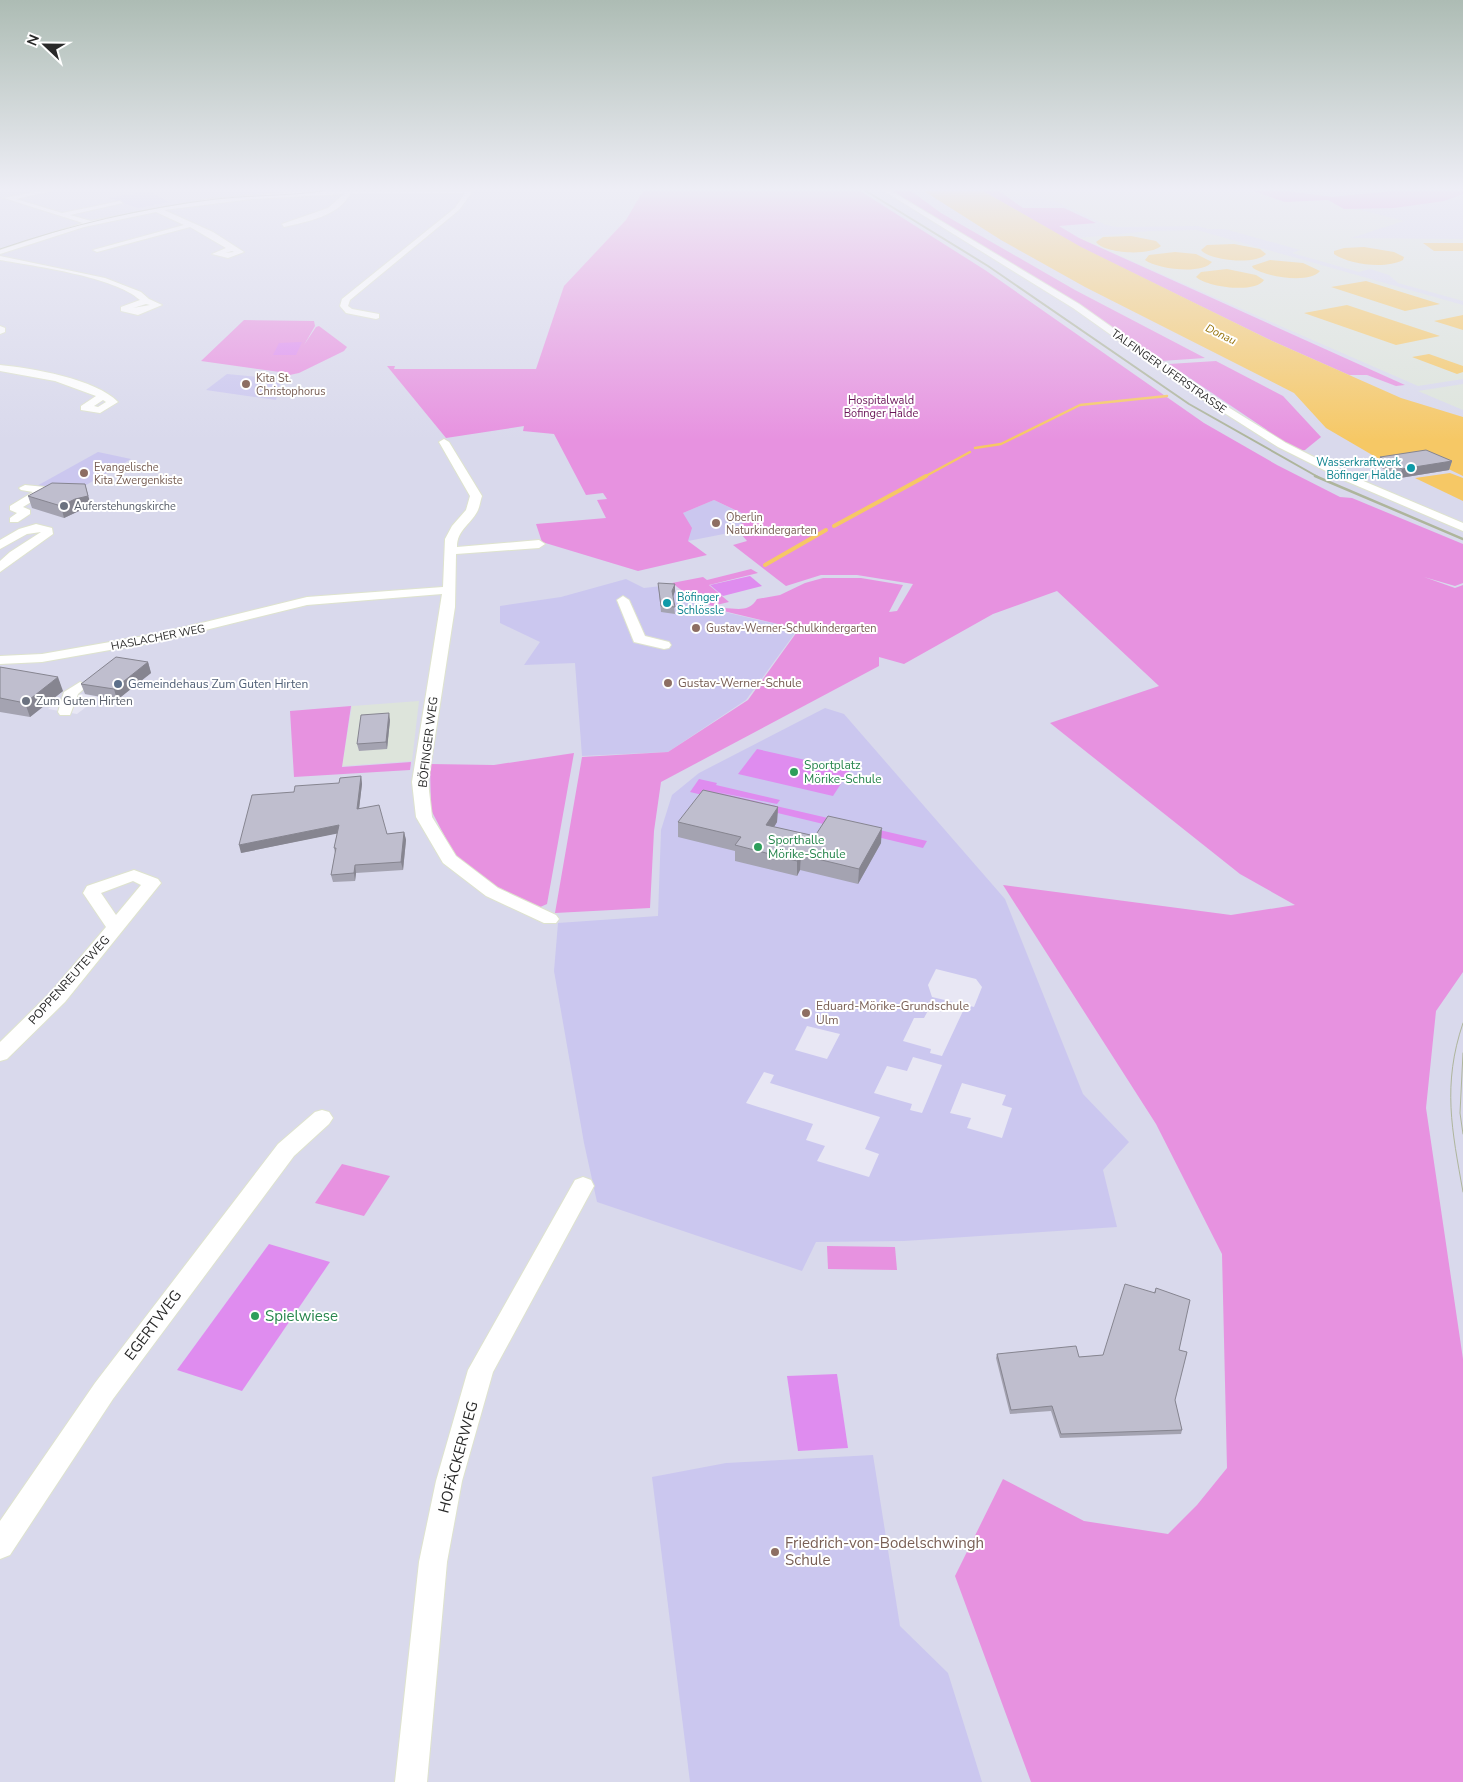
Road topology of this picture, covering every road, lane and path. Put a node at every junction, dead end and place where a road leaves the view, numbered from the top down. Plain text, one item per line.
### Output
1 (80, 274) edge
2 (377, 274) edge
3 (1023, 274) edge
4 (146, 301) dead end
5 (376, 316) dead end
6 (0, 368) edge
7 (103, 396) dead end
8 (444, 442) dead end
9 (26, 488) dead end
10 (29, 499) junction
11 (44, 502) edge
12 (14, 520) dead end
13 (1463, 528) edge
14 (538, 544) dead end
15 (0, 545) edge
16 (450, 551) junction
17 (6, 556) edge
18 (0, 568) edge
19 (448, 590) junction
20 (623, 600) dead end
21 (664, 645) dead end
22 (0, 660) edge
23 (80, 686) edge
24 (65, 712) dead end
25 (550, 919) dead end
26 (116, 928) dead end
27 (0, 1054) edge
28 (322, 1118) dead end
29 (583, 1186) dead end
30 (0, 1545) edge
31 (412, 1782) edge

1 - 4 street
2 - 5 street
3 - 13 street, TALFINGER UFERSTRASSE
6 - 7 street
8 - 16 street, BÖFINGER WEG
9 - 10 street
10 - 11 street
10 - 12 street
14 - 16 street
15 - 17 street
16 - 19 street, BÖFINGER WEG
17 - 18 street
19 - 22 street, HASLACHER WEG
19 - 25 street, BÖFINGER WEG
20 - 21 street
23 - 24 street
26 - 27 street, POPPENREUTEWEG
28 - 30 street, EGERTWEG
29 - 31 street, HOFÄCKERWEG

